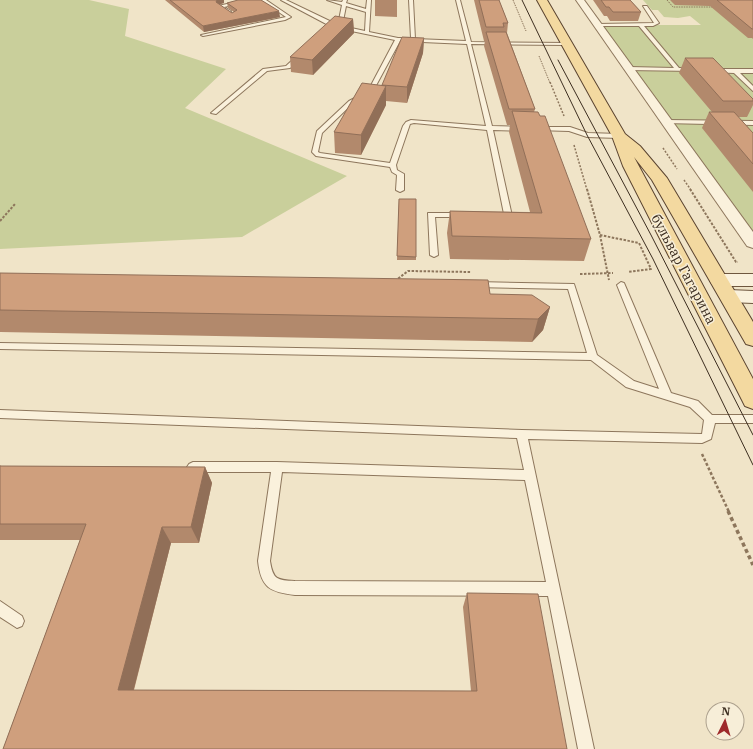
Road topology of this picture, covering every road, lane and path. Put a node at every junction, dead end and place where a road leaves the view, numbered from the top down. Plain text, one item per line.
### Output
1 (226, 0) edge
2 (252, 0) edge
3 (263, 0) edge
4 (283, 0) edge
5 (329, 0) edge
6 (369, 0) edge
7 (411, 0) edge
8 (458, 0) edge
9 (534, 0) edge
10 (542, 0) edge
11 (580, 0) edge
12 (667, 0) edge
13 (345, 2) edge
14 (220, 6) junction
15 (645, 7) dead end
16 (721, 7) edge
17 (276, 8) junction
18 (270, 9) edge
19 (369, 11) junction
20 (234, 16) edge
21 (598, 25) junction
22 (640, 25) junction
23 (334, 26) junction
24 (340, 28) junction
25 (328, 31) edge
26 (367, 33) junction
27 (203, 35) edge
28 (398, 39) junction
29 (412, 40) junction
30 (470, 43) junction
31 (567, 44) junction
32 (305, 52) edge
33 (629, 69) junction
34 (678, 70) junction
35 (700, 70) edge
36 (707, 70) edge
37 (735, 71) junction
38 (753, 71) edge
39 (753, 89) edge
40 (214, 113) dead end
41 (666, 122) junction
42 (732, 123) junction
43 (753, 123) edge
44 (490, 128) junction
45 (526, 129) edge
46 (534, 129) edge
47 (740, 133) edge
48 (619, 136) junction
49 (393, 165) junction
50 (400, 190) dead end
51 (15, 204) dead end
52 (469, 216) edge
53 (492, 216) edge
54 (0, 221) edge
55 (600, 235) dead end
56 (753, 243) edge
57 (434, 255) dead end
58 (622, 272) dead end
59 (614, 273) dead end
60 (607, 274) dead end
61 (719, 280) junction
62 (753, 280) edge
63 (469, 285) edge
64 (621, 285) dead end
65 (693, 286) junction
66 (729, 296) junction
67 (753, 297) edge
68 (753, 339) edge
69 (0, 346) edge
70 (593, 356) junction
71 (666, 396) junction
72 (753, 400) edge
73 (0, 414) edge
74 (710, 418) junction
75 (753, 419) edge
76 (522, 434) junction
77 (695, 439) junction
78 (183, 467) edge
79 (277, 467) junction
80 (530, 475) junction
81 (753, 565) edge
82 (554, 589) junction
83 (0, 608) edge
84 (17, 621) dead end
85 (586, 749) edge

1 - 14 lane
2 - 14 lane
3 - 17 lane
4 - 23 lane
5 - 13 lane
6 - 19 lane
7 - 29 lane
8 - 30 lane
9 - 10 lane
10 - 31 main road, бульвар Гагарина
11 - 21 street
12 - 16 path
13 - 19 lane
13 - 24 lane
14 - 20 lane
15 - 22 lane
17 - 18 lane
17 - 27 lane
19 - 26 lane
21 - 22 lane
21 - 33 street
22 - 34 lane
23 - 24 lane
23 - 25 lane
24 - 26 lane
26 - 28 lane
28 - 29 lane
28 - 49 lane
29 - 30 lane
30 - 31 lane
30 - 44 lane
31 - 48 main road, бульвар Гагарина
32 - 40 lane
33 - 34 lane
33 - 41 street
34 - 35 lane
36 - 37 lane
37 - 38 lane
37 - 39 lane
41 - 42 lane
41 - 56 street
42 - 43 lane
42 - 47 street
44 - 45 lane
44 - 49 lane
44 - 53 lane
46 - 48 lane
48 - 61 main road, бульвар Гагарина
48 - 65 main road, бульвар Гагарина
49 - 50 lane
51 - 54 path
52 - 57 lane
55 - 58 path
59 - 60 path
61 - 62 main road
61 - 65 main road
61 - 66 main road, бульвар Гагарина
63 - 70 lane
64 - 71 lane
65 - 66 main road
65 - 72 main road, бульвар Гагарина
66 - 67 main road
66 - 68 main road, бульвар Гагарина
69 - 70 lane
70 - 71 lane
71 - 74 lane
73 - 76 lane
74 - 75 lane
74 - 77 lane
76 - 77 lane
76 - 80 lane
77 - 81 path
78 - 79 lane
79 - 80 lane
79 - 82 lane
80 - 82 lane
82 - 85 lane
83 - 84 lane

